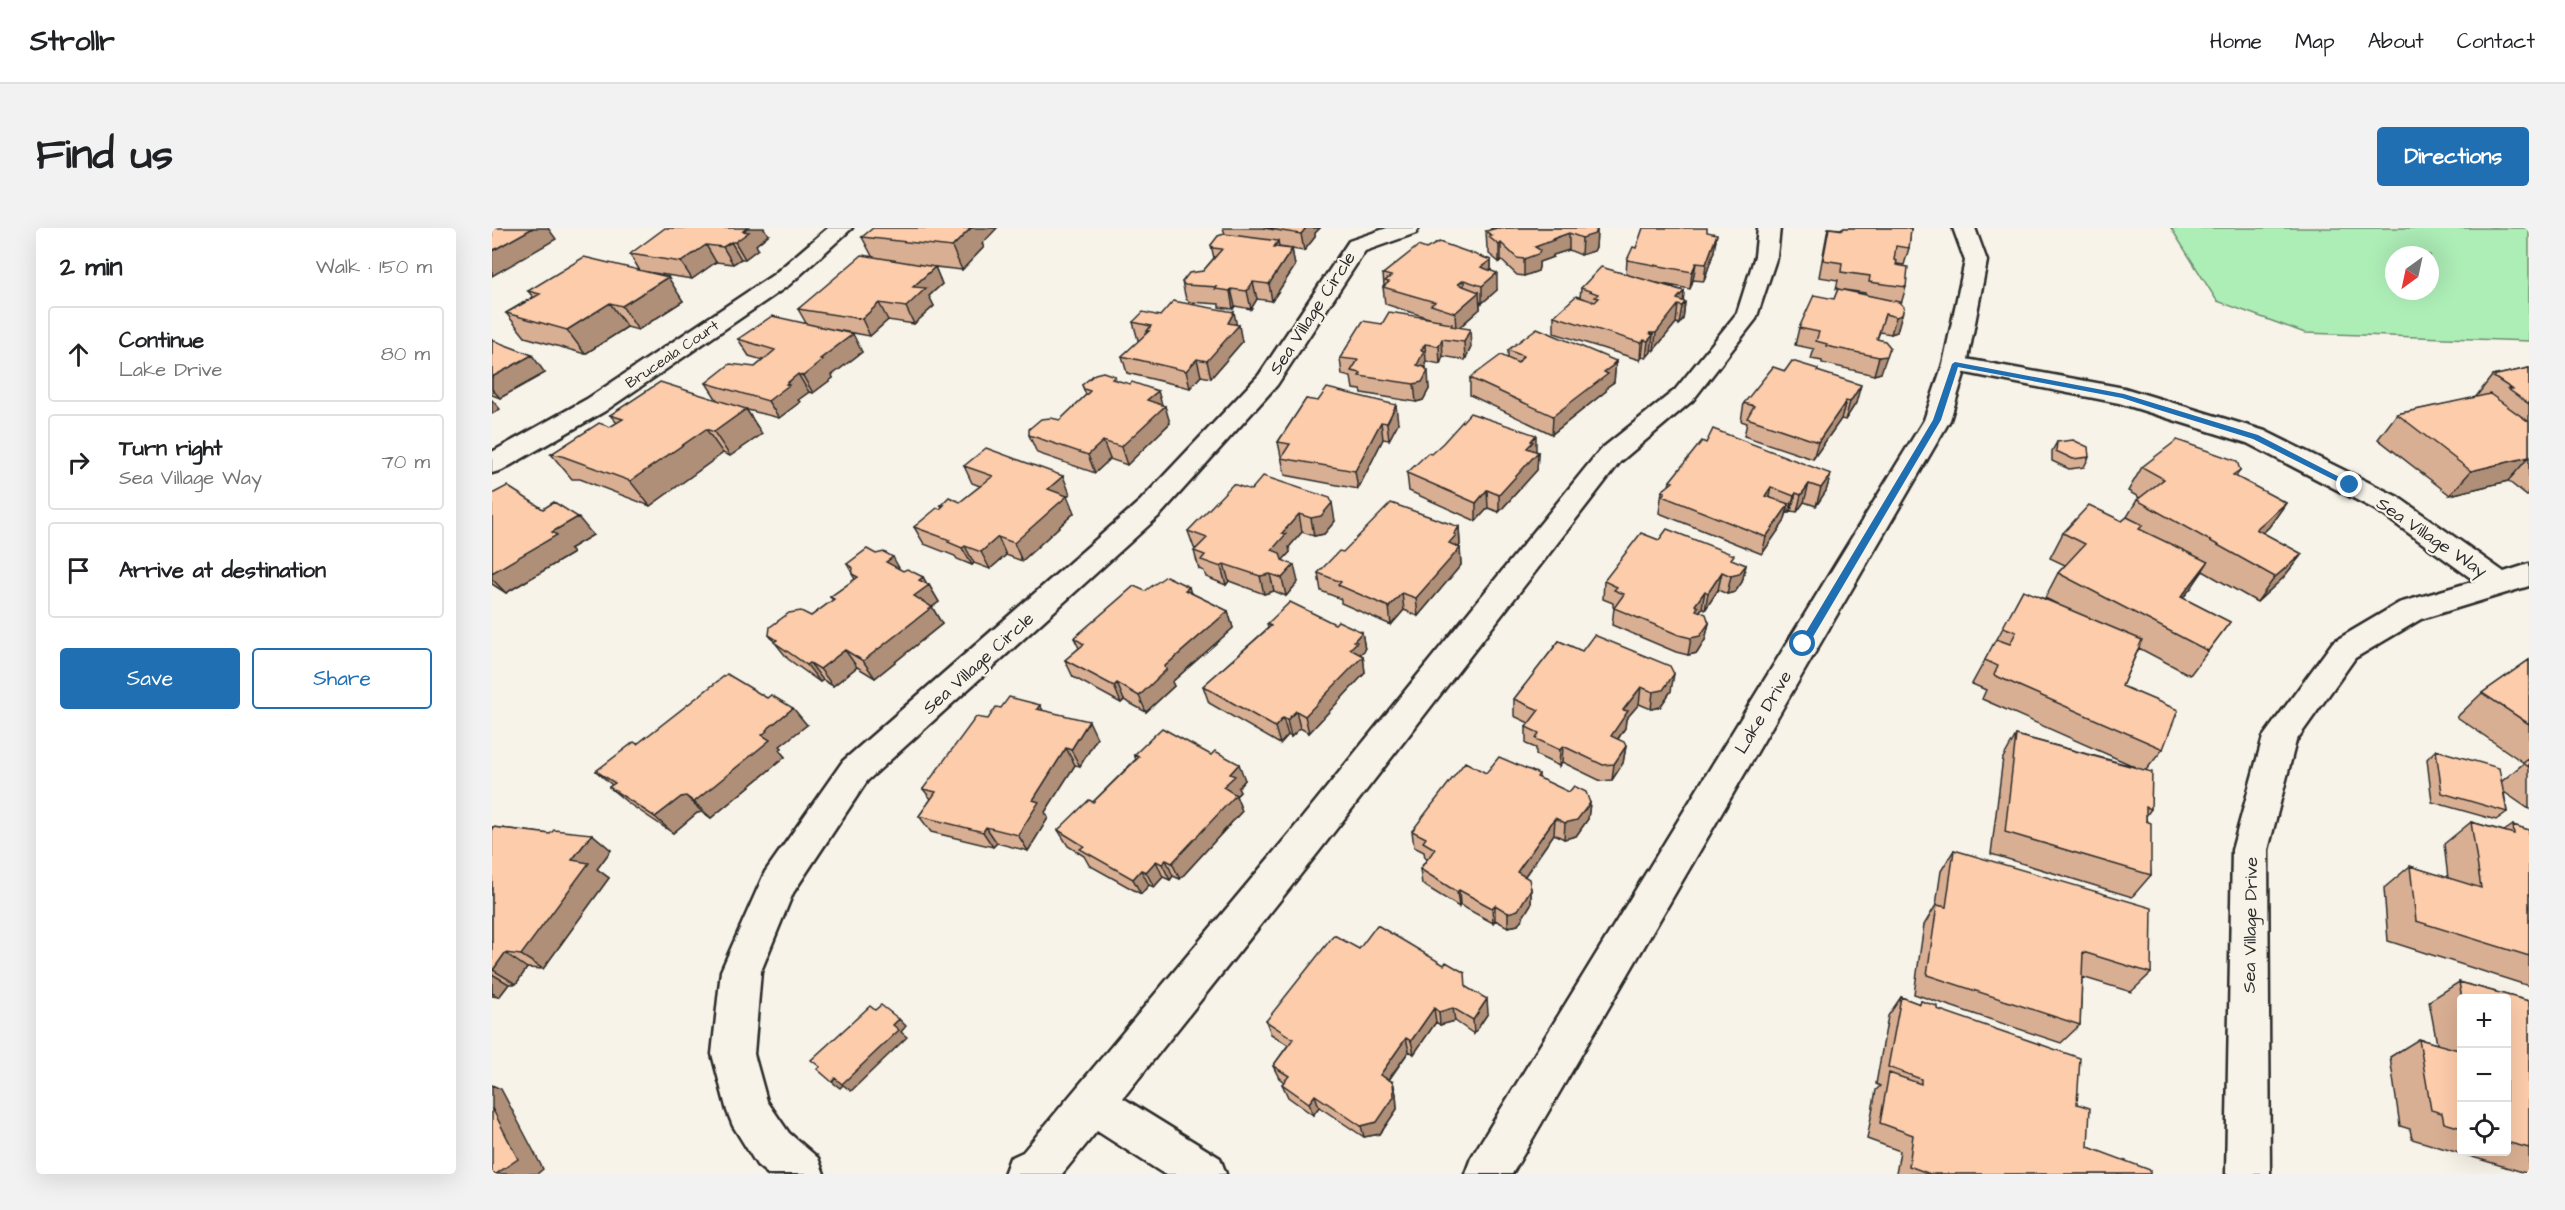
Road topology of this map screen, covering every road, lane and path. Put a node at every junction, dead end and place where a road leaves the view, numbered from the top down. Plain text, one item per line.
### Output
1 (841, 228) edge
2 (1408, 228) edge
3 (1769, 228) edge
4 (1964, 228) edge
5 (1955, 364) junction
6 (492, 464) edge
7 (2514, 579) edge
8 (1092, 1103) junction
9 (802, 1174) edge
10 (1026, 1174) edge
11 (1204, 1174) edge
12 (1487, 1174) edge
13 (2248, 1174) edge

1 - 6 street, Bruceala Court
2 - 9 street, Sea Village Circle
3 - 8 street
4 - 5 street, Lake Drive
5 - 7 street, Sea Village Way
5 - 12 street, Lake Drive
7 - 13 street, Sea Village Drive
8 - 10 street
8 - 11 street

